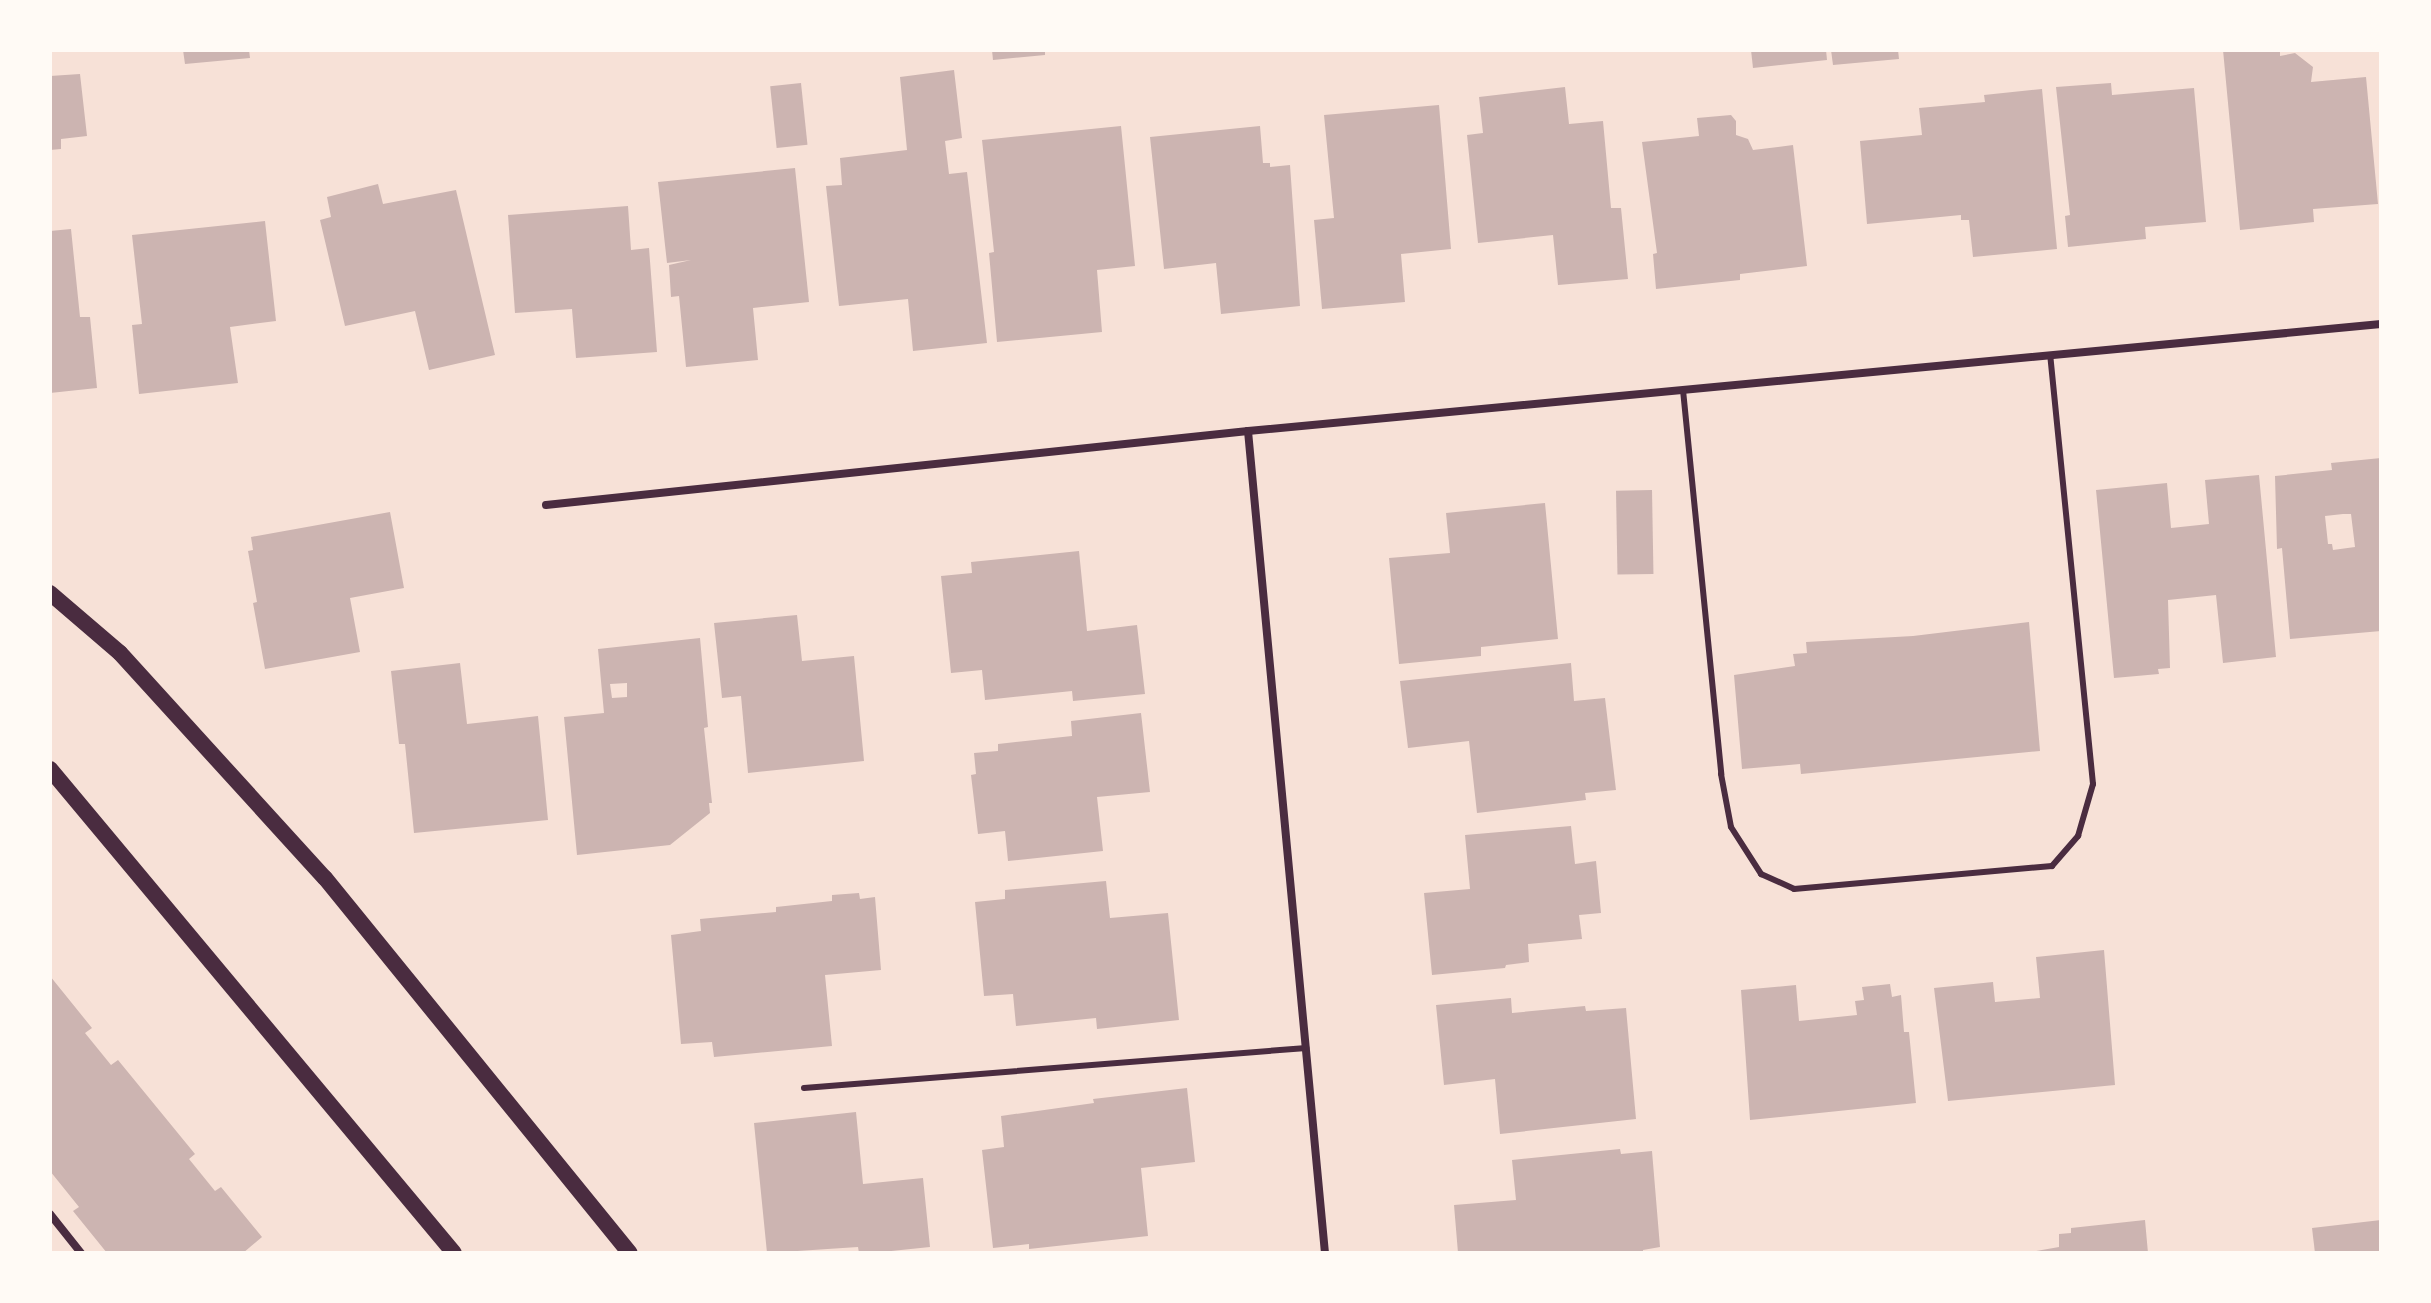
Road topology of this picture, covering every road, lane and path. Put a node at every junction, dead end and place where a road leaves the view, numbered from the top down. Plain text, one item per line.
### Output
1 (2381, 324) edge
2 (2050, 355) junction
3 (1683, 390) junction
4 (1248, 431) junction
5 (546, 505) dead end
6 (50, 593) edge
7 (50, 769) edge
8 (1306, 1048) junction
9 (804, 1088) dead end
10 (50, 1214) edge
11 (453, 1252) edge
12 (81, 1253) edge
13 (630, 1253) edge
14 (1325, 1253) edge

1 - 2 street
2 - 3 street
2 - 3 lane
3 - 4 street
4 - 5 street
4 - 8 street
6 - 13 main road
7 - 11 main road
8 - 9 lane
8 - 14 street
10 - 12 street

